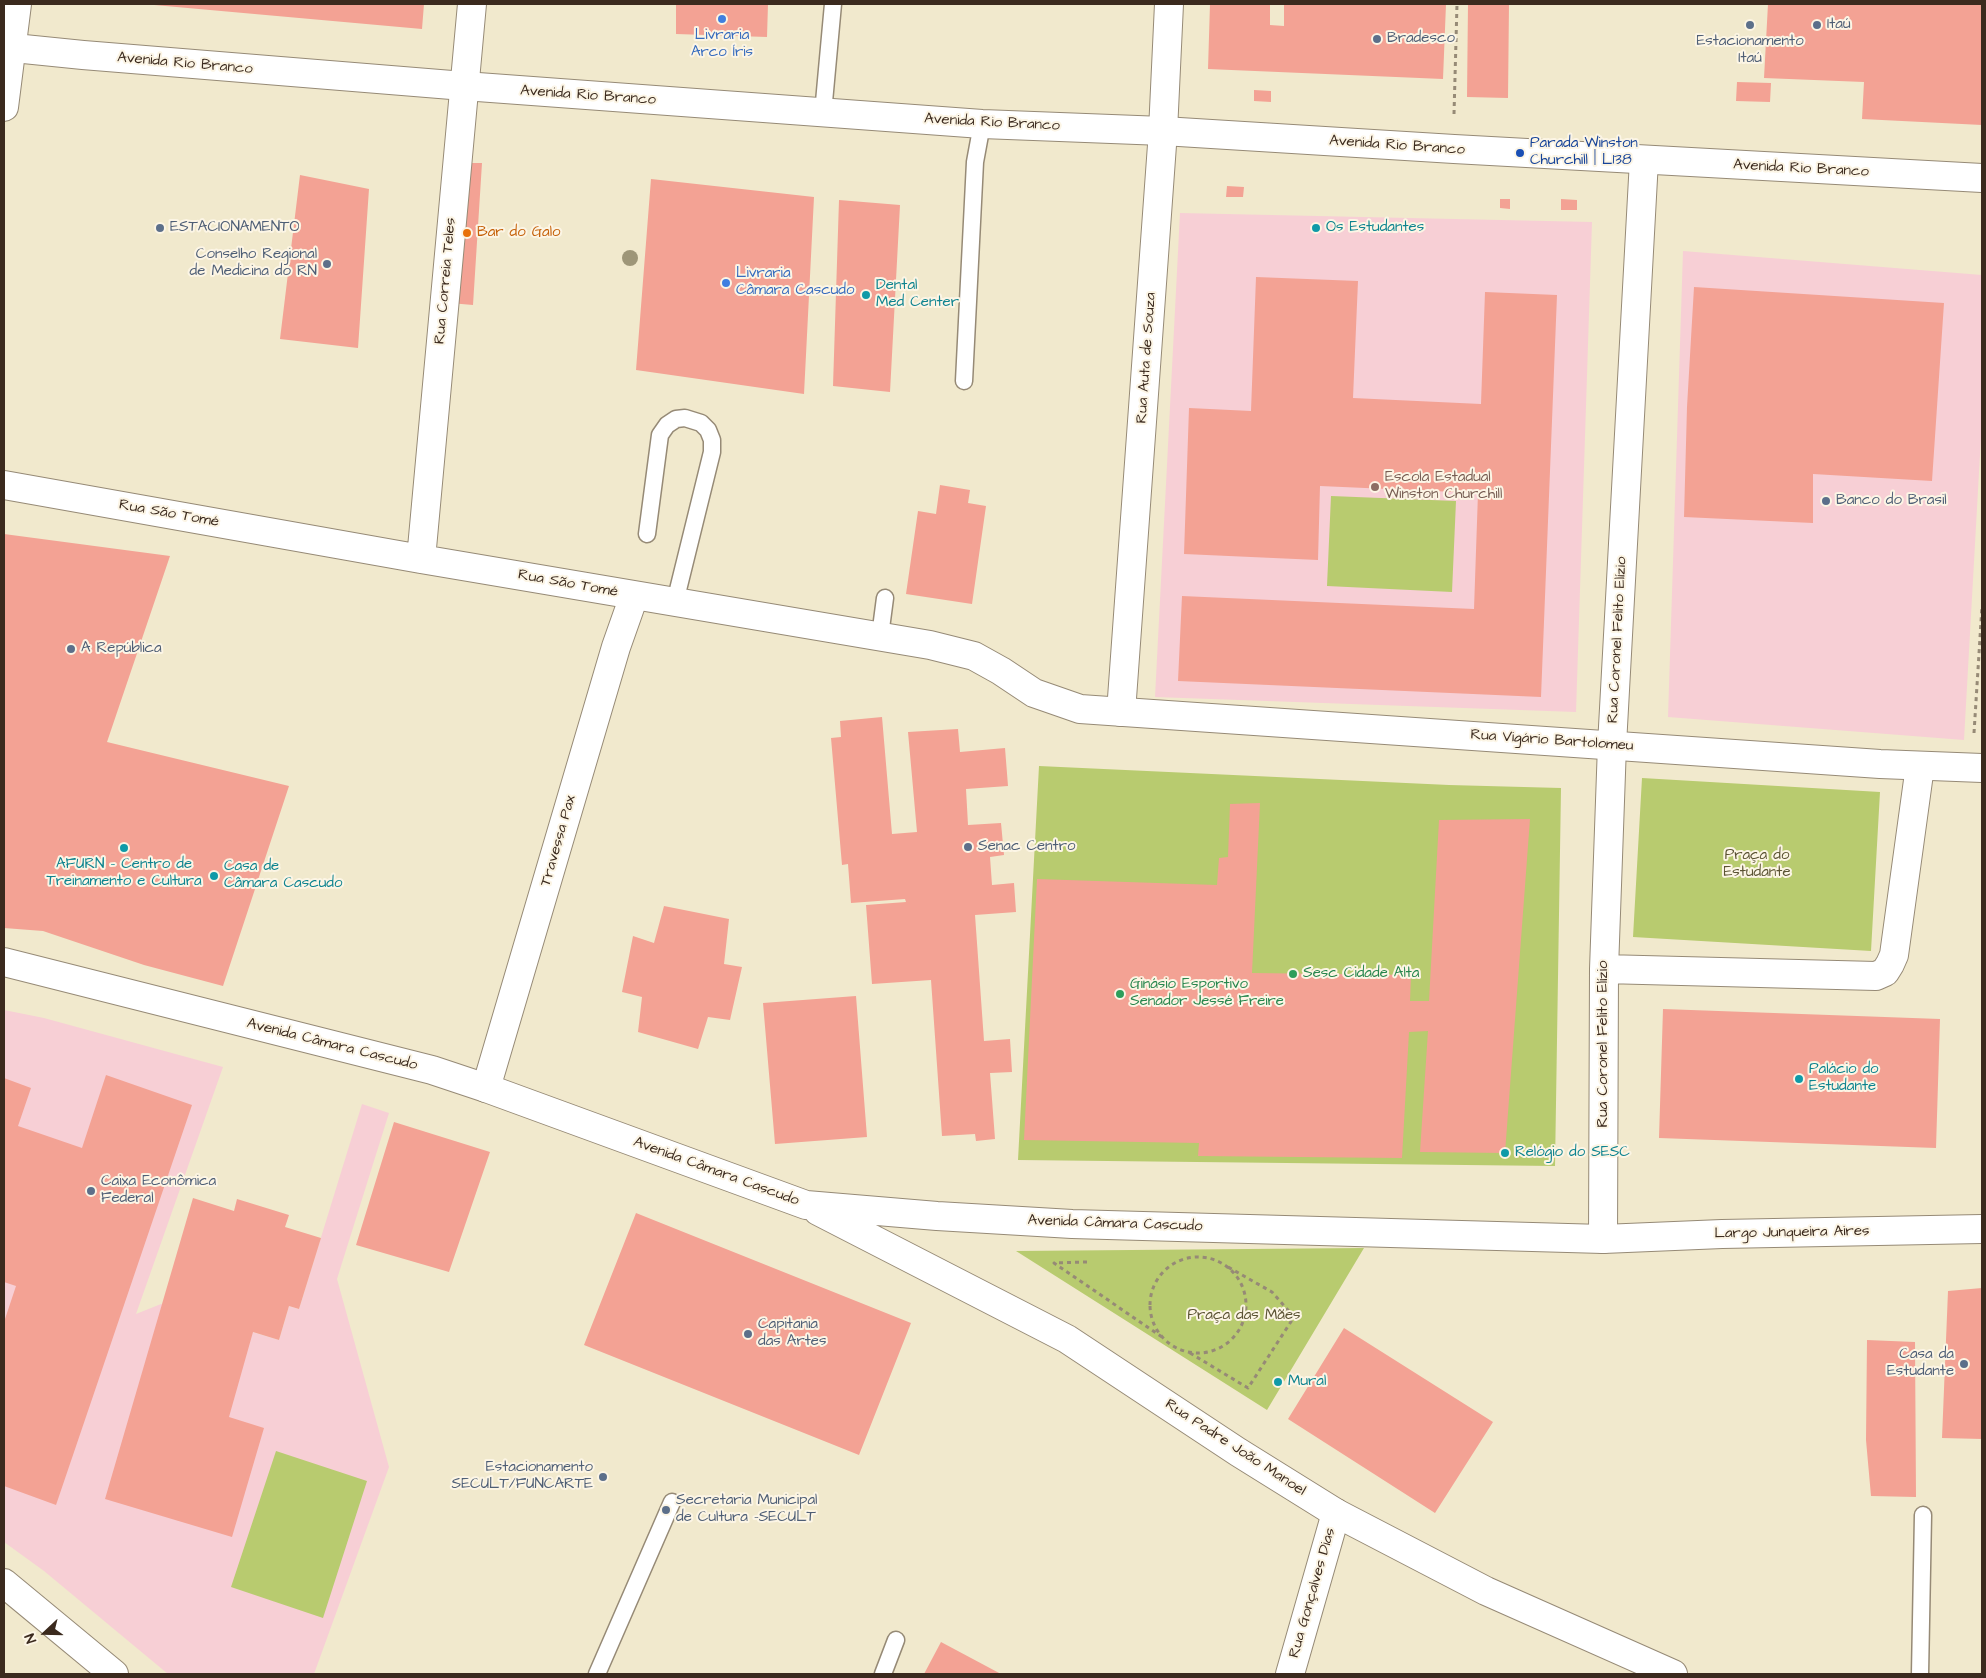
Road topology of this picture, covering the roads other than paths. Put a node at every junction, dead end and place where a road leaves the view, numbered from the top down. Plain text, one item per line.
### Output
1 (18, 4) edge
2 (472, 4) edge
3 (833, 4) edge
4 (1169, 4) edge
5 (8, 48) edge
6 (464, 86) junction
7 (4, 107) edge
8 (823, 113) junction
9 (982, 124) junction
10 (1163, 131) junction
11 (1644, 160) junction
12 (1982, 178) edge
13 (964, 381) dead end
14 (4, 485) edge
15 (646, 534) dead end
16 (421, 559) junction
17 (634, 596) junction
18 (885, 598) dead end
19 (675, 602) junction
20 (880, 636) junction
21 (1121, 712) junction
22 (1612, 745) junction
23 (1920, 766) junction
24 (1977, 768) edge
25 (4, 962) edge
26 (1604, 969) junction
27 (486, 1088) junction
28 (806, 1205) junction
29 (1982, 1229) edge
30 (1603, 1240) junction
31 (672, 1502) dead end
32 (1336, 1513) junction
33 (1924, 1515) dead end
34 (4, 1583) edge
35 (896, 1640) dead end
36 (114, 1674) edge
37 (597, 1674) edge
38 (883, 1674) edge
39 (1290, 1674) edge
40 (1673, 1674) edge
41 (1920, 1674) edge

1 - 5 street
2 - 6 street, Rua Correia Teles
3 - 8 lane
4 - 10 street, Rua Auta de Souza
5 - 6 street, Avenida Rio Branco
5 - 7 street
6 - 8 street, Avenida Rio Branco
6 - 16 street, Rua Correia Teles
8 - 9 street, Avenida Rio Branco
9 - 10 street, Avenida Rio Branco
9 - 13 lane
10 - 11 street, Avenida Rio Branco
10 - 21 street, Rua Auta de Souza
11 - 12 street, Avenida Rio Branco
11 - 22 street, Rua Coronel Felito Elízio
14 - 16 street, Rua São Tomé
15 - 19 lane
16 - 17 street, Rua São Tomé
17 - 19 street, Rua São Tomé
17 - 27 street, Travessa Pax
18 - 20 lane
19 - 20 street, Rua São Tomé
20 - 21 street, Rua São Tomé
21 - 22 street, Rua Vigário Bartolomeu
22 - 23 street, Rua Vigário Bartolomeu
22 - 26 street, Rua Coronel Felito Elízio
23 - 24 street, Rua Vigário Bartolomeu
23 - 26 street
25 - 27 street, Avenida Câmara Cascudo
26 - 30 street, Rua Coronel Felito Elízio
27 - 28 street, Avenida Câmara Cascudo
28 - 30 street, Avenida Câmara Cascudo
28 - 32 street, Rua Padre João Manoel
29 - 30 street, Largo Junqueira Aires
31 - 37 lane
32 - 39 street, Rua Gonçalves Dias
32 - 40 street, Rua Padre João Manoel
33 - 41 lane
34 - 36 street
35 - 38 lane

